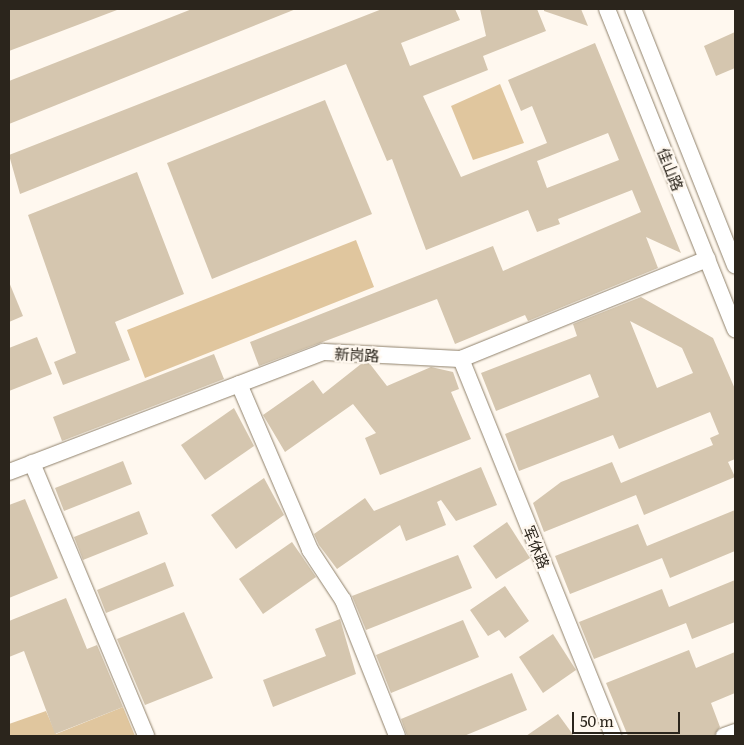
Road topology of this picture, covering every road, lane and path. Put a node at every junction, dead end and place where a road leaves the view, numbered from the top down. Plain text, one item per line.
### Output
1 (607, 9) edge
2 (633, 9) edge
3 (707, 259) junction
4 (735, 265) edge
5 (731, 307) edge
6 (735, 329) edge
7 (461, 358) junction
8 (239, 384) junction
9 (32, 463) junction
10 (9, 472) edge
11 (735, 732) edge
12 (146, 736) edge
13 (397, 736) edge
14 (612, 736) edge
15 (724, 736) edge

1 - 3 street, 佳山路
2 - 4 street, 佳山路
3 - 5 street, 佳山路
3 - 7 street, 新岗路
5 - 6 street, 佳山路
7 - 8 street, 新岗路
7 - 14 street, 军休路
8 - 9 street, 新岗路
8 - 13 street
9 - 10 street, 新岗路
9 - 12 street
11 - 15 street

